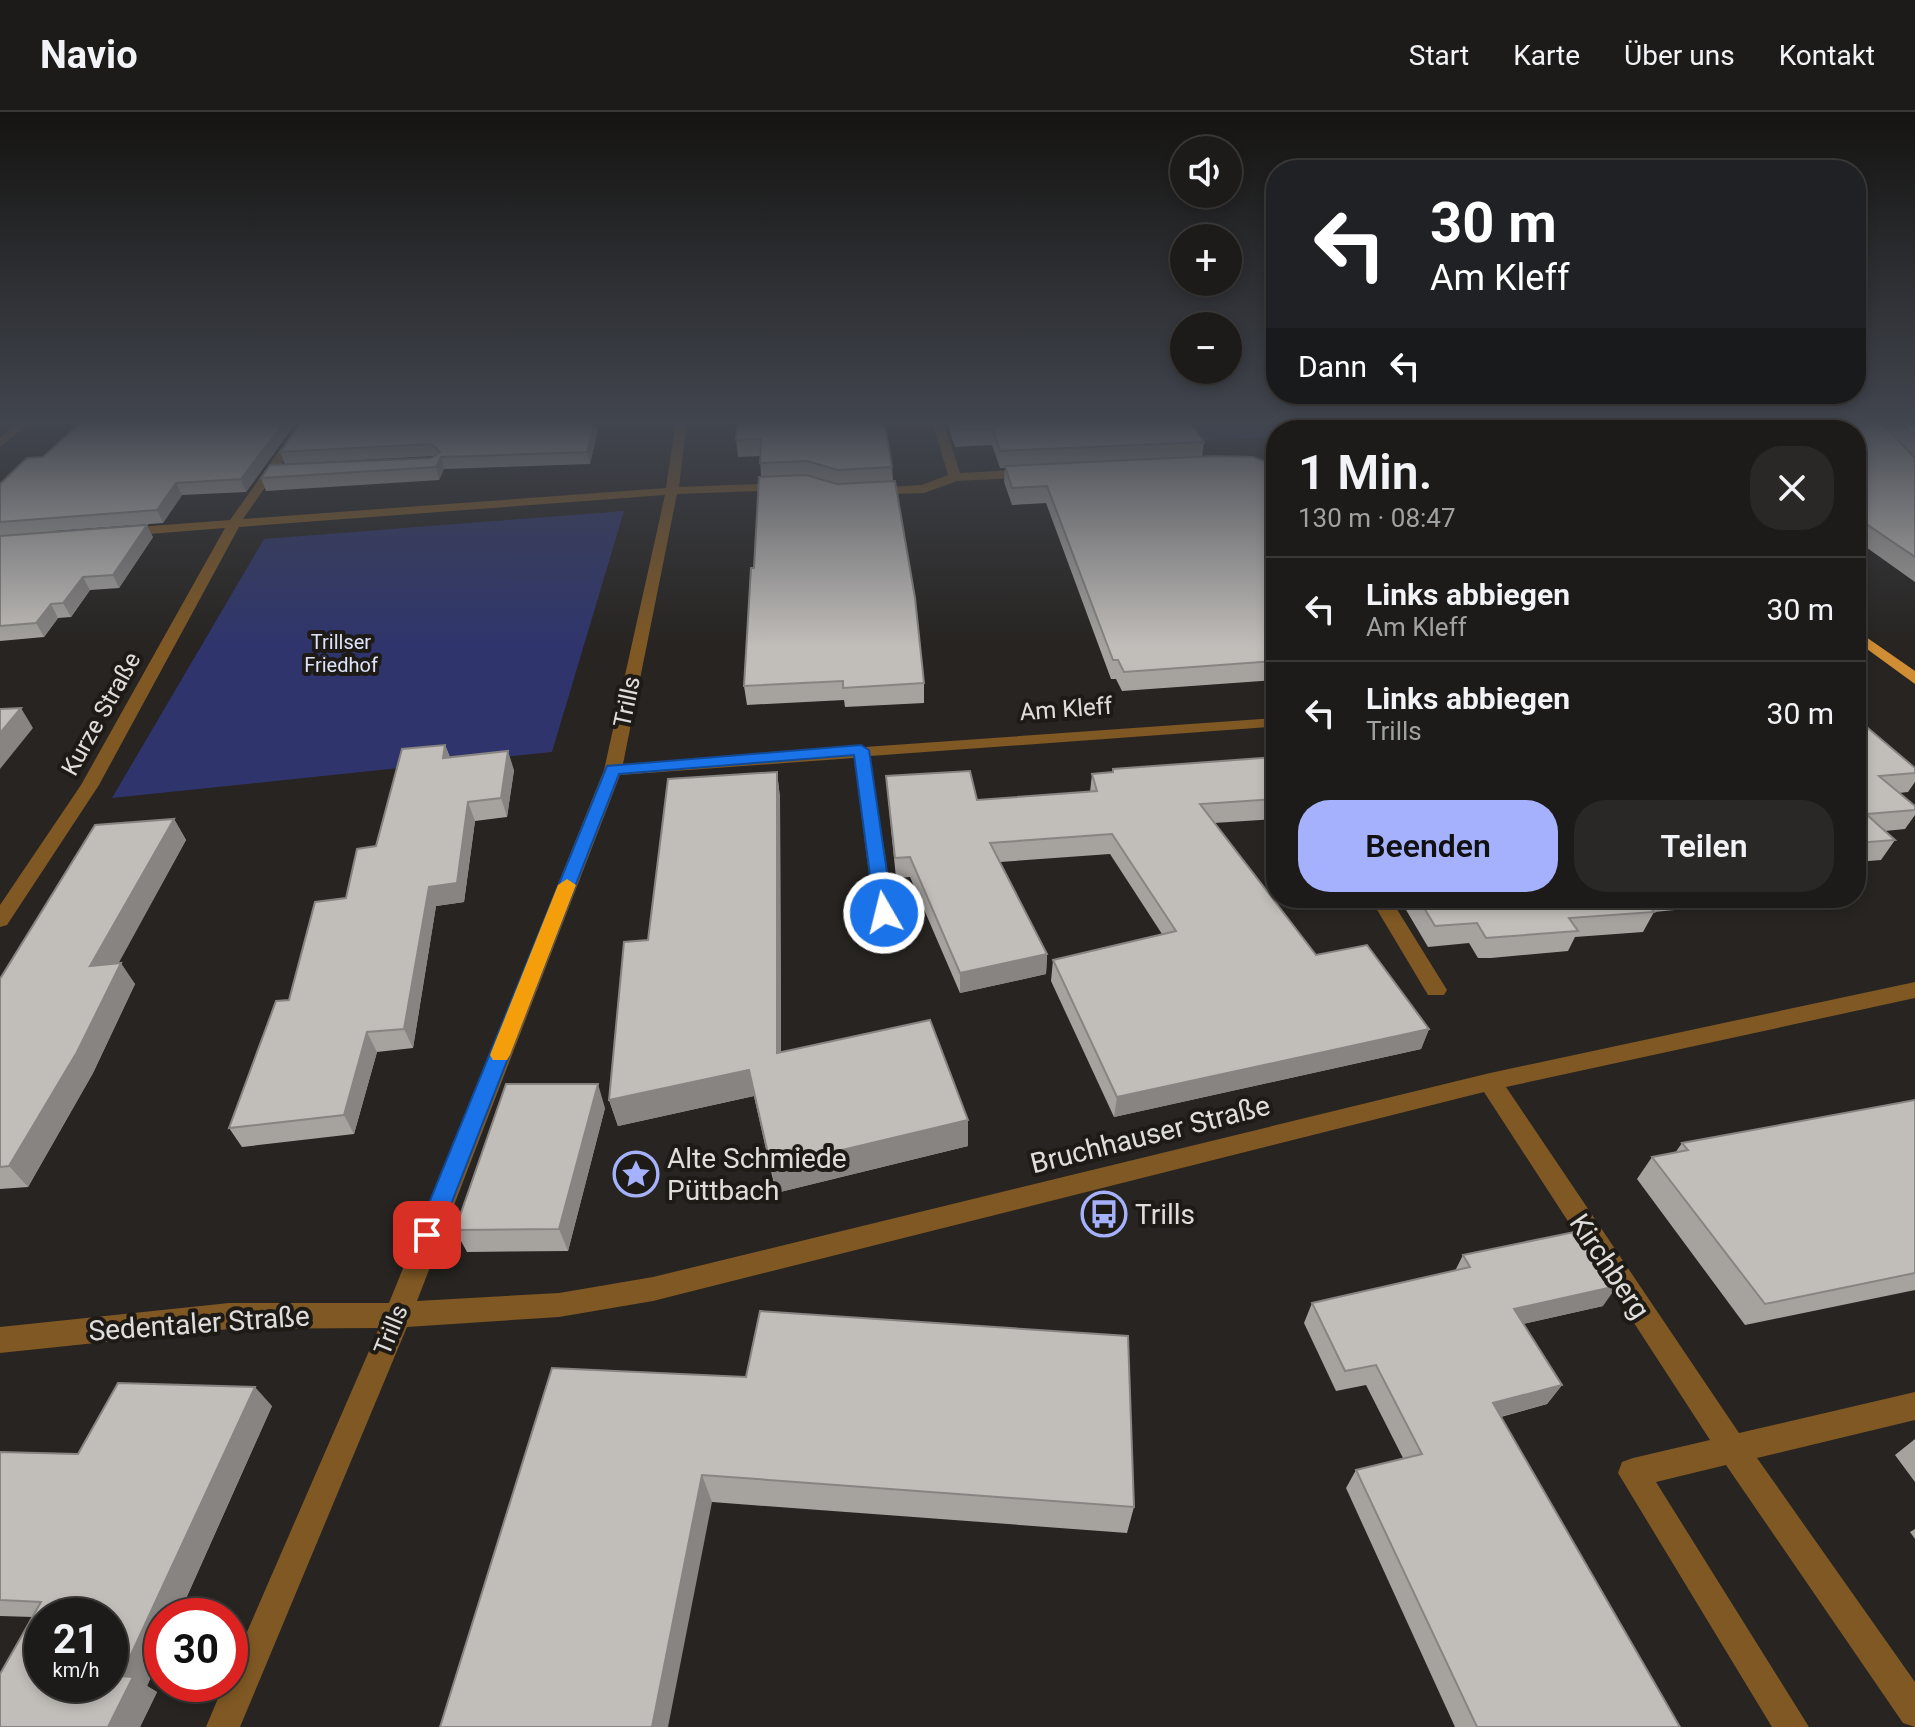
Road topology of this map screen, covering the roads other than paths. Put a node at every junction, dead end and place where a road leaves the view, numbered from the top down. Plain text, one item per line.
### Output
1 (253, 495) edge
2 (614, 495) edge
3 (671, 495) edge
4 (233, 524) junction
5 (109, 534) edge
6 (1866, 642) edge
7 (1915, 679) edge
8 (1266, 724) edge
9 (861, 750) junction
10 (613, 770) junction
11 (1386, 908) edge
12 (884, 913) dead end
13 (0, 920) edge
14 (1436, 990) dead end
15 (1915, 990) edge
16 (1490, 1082) junction
17 (398, 1315) junction
18 (0, 1340) edge
19 (1915, 1406) edge
20 (1732, 1448) junction
21 (1915, 1711) edge
22 (223, 1727) edge
23 (1792, 1727) edge

1 - 4 street, Kurze Straße
2 - 4 street
3 - 10 street, Trills
4 - 5 street
4 - 13 street, Kurze Straße
6 - 7 main road
8 - 9 street, Am Kleff
9 - 10 street, Am Kleff
9 - 12 street
10 - 17 street, Trills
11 - 14 street
15 - 16 street, Bruchhauser Straße
16 - 17 street, Bruchhauser Straße
16 - 20 street, Kirchberg
17 - 18 street, Sedentaler Straße
17 - 22 street, Trills
19 - 20 street
20 - 21 street, Kirchberg
20 - 23 street

